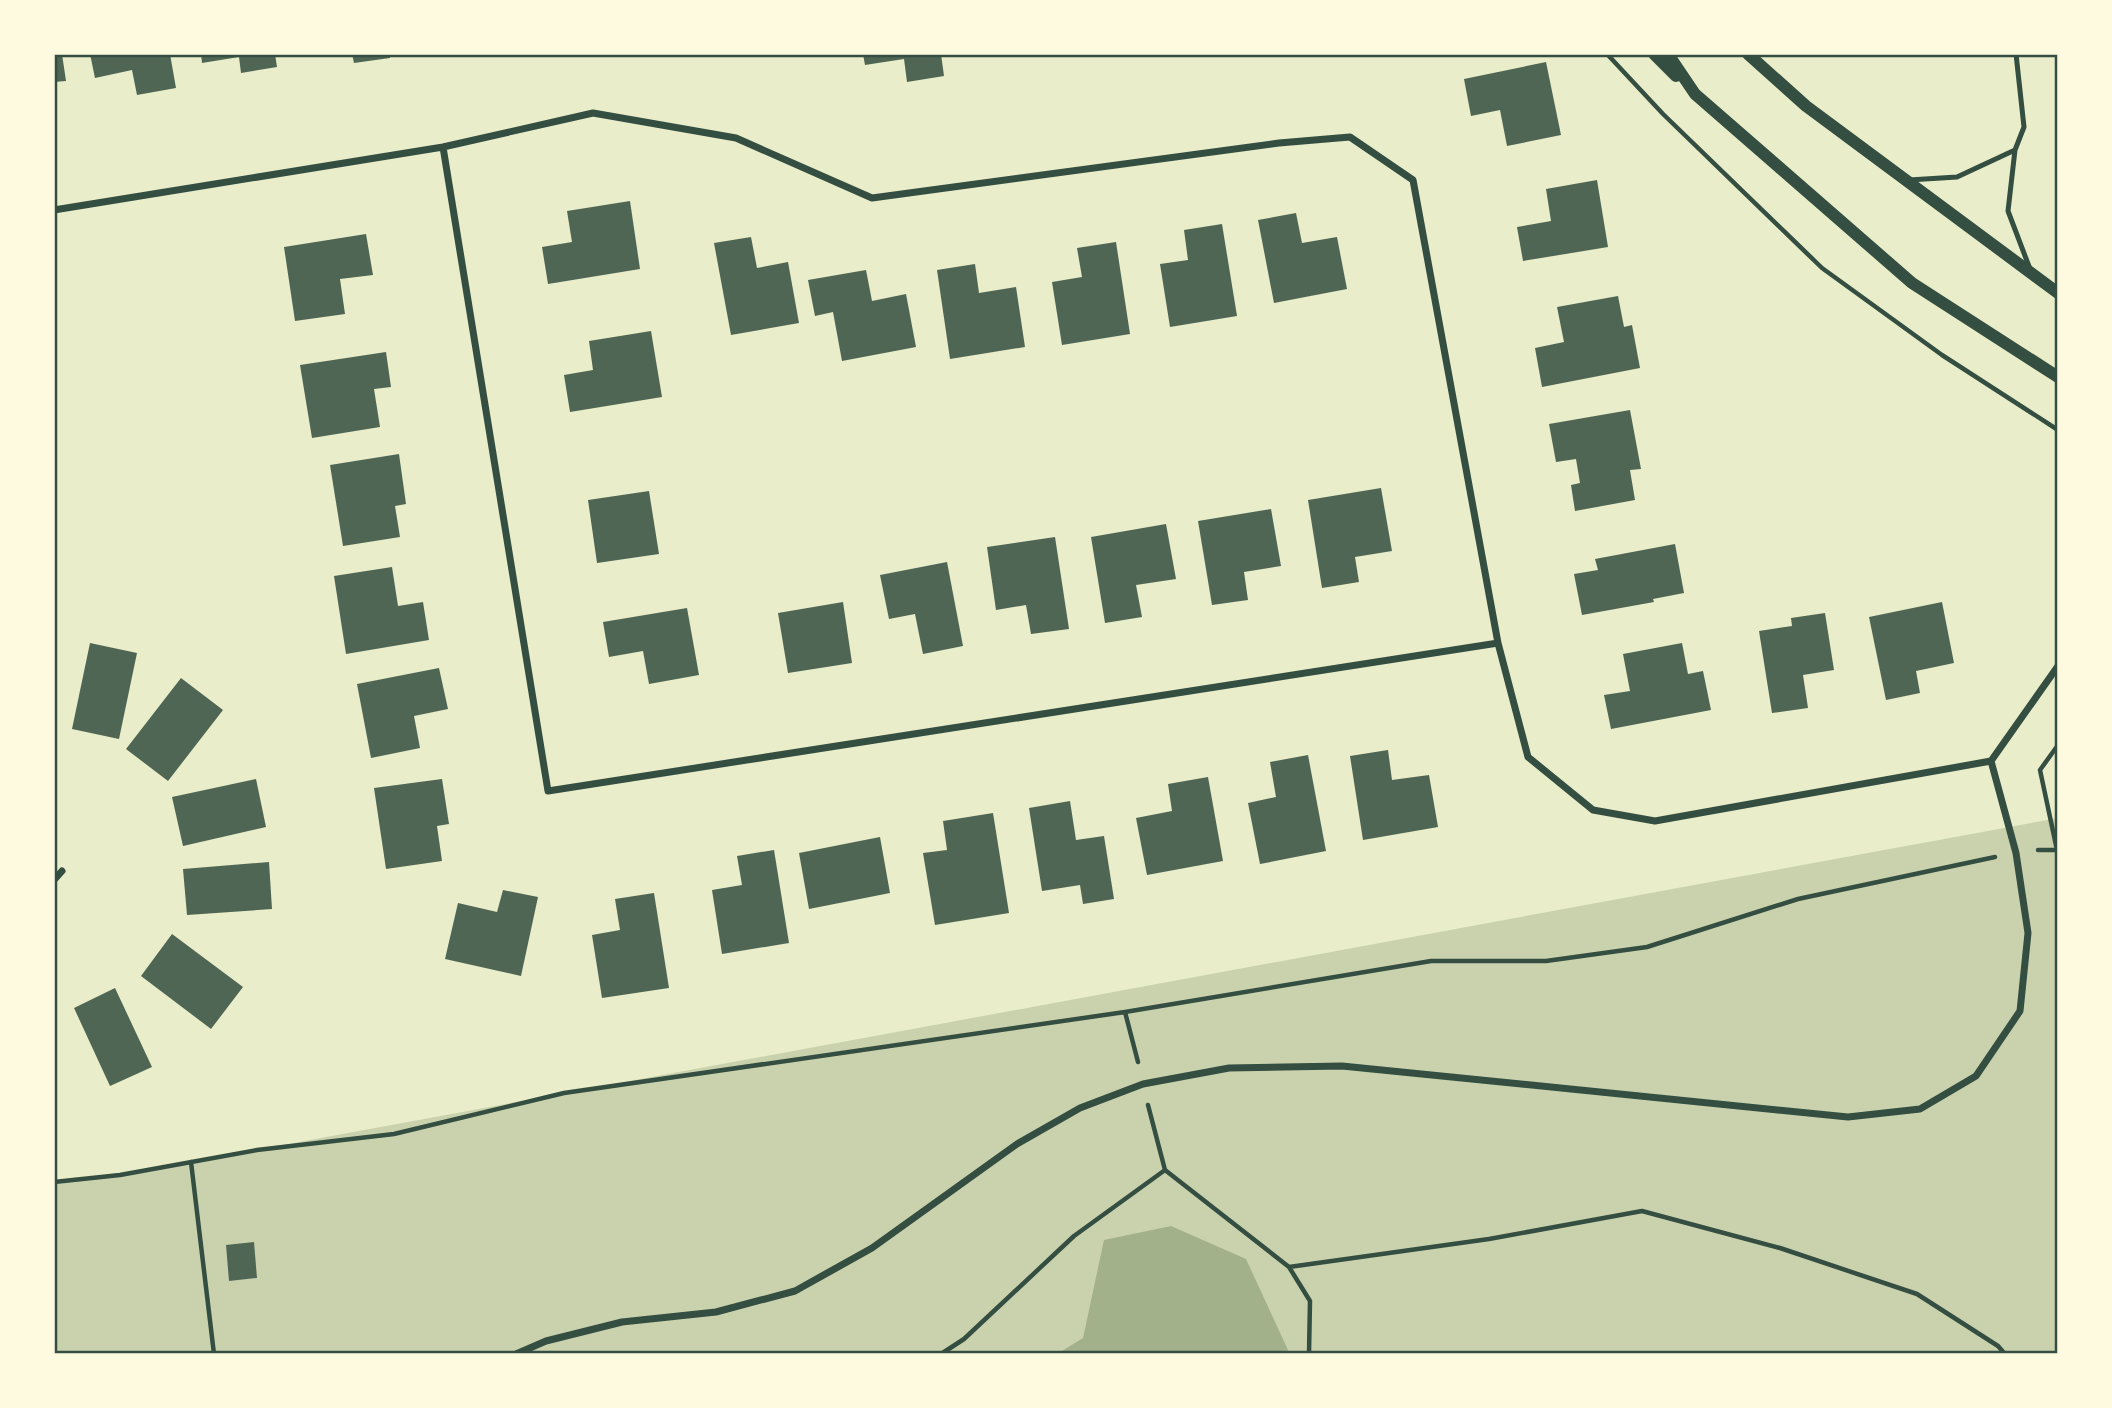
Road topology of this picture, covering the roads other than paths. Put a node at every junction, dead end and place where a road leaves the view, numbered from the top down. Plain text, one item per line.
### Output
1 (1654, 54) edge
2 (1668, 54) edge
3 (1748, 54) edge
4 (2016, 54) edge
5 (1695, 94) junction
6 (443, 147) junction
7 (2015, 150) junction
8 (1905, 181) junction
9 (54, 210) edge
10 (2034, 277) junction
11 (2058, 293) edge
12 (2058, 377) edge
13 (1498, 643) junction
14 (2058, 666) edge
15 (1991, 761) junction
16 (62, 871) dead end
17 (54, 880) edge
18 (516, 1354) edge

1 - 5 street
2 - 5 street
3 - 8 street
4 - 7 lane
5 - 12 street
6 - 9 street
6 - 13 street
6 - 13 street
7 - 8 lane
7 - 10 lane
8 - 10 street
10 - 11 street
13 - 15 street
14 - 15 street
15 - 18 street
16 - 17 street

